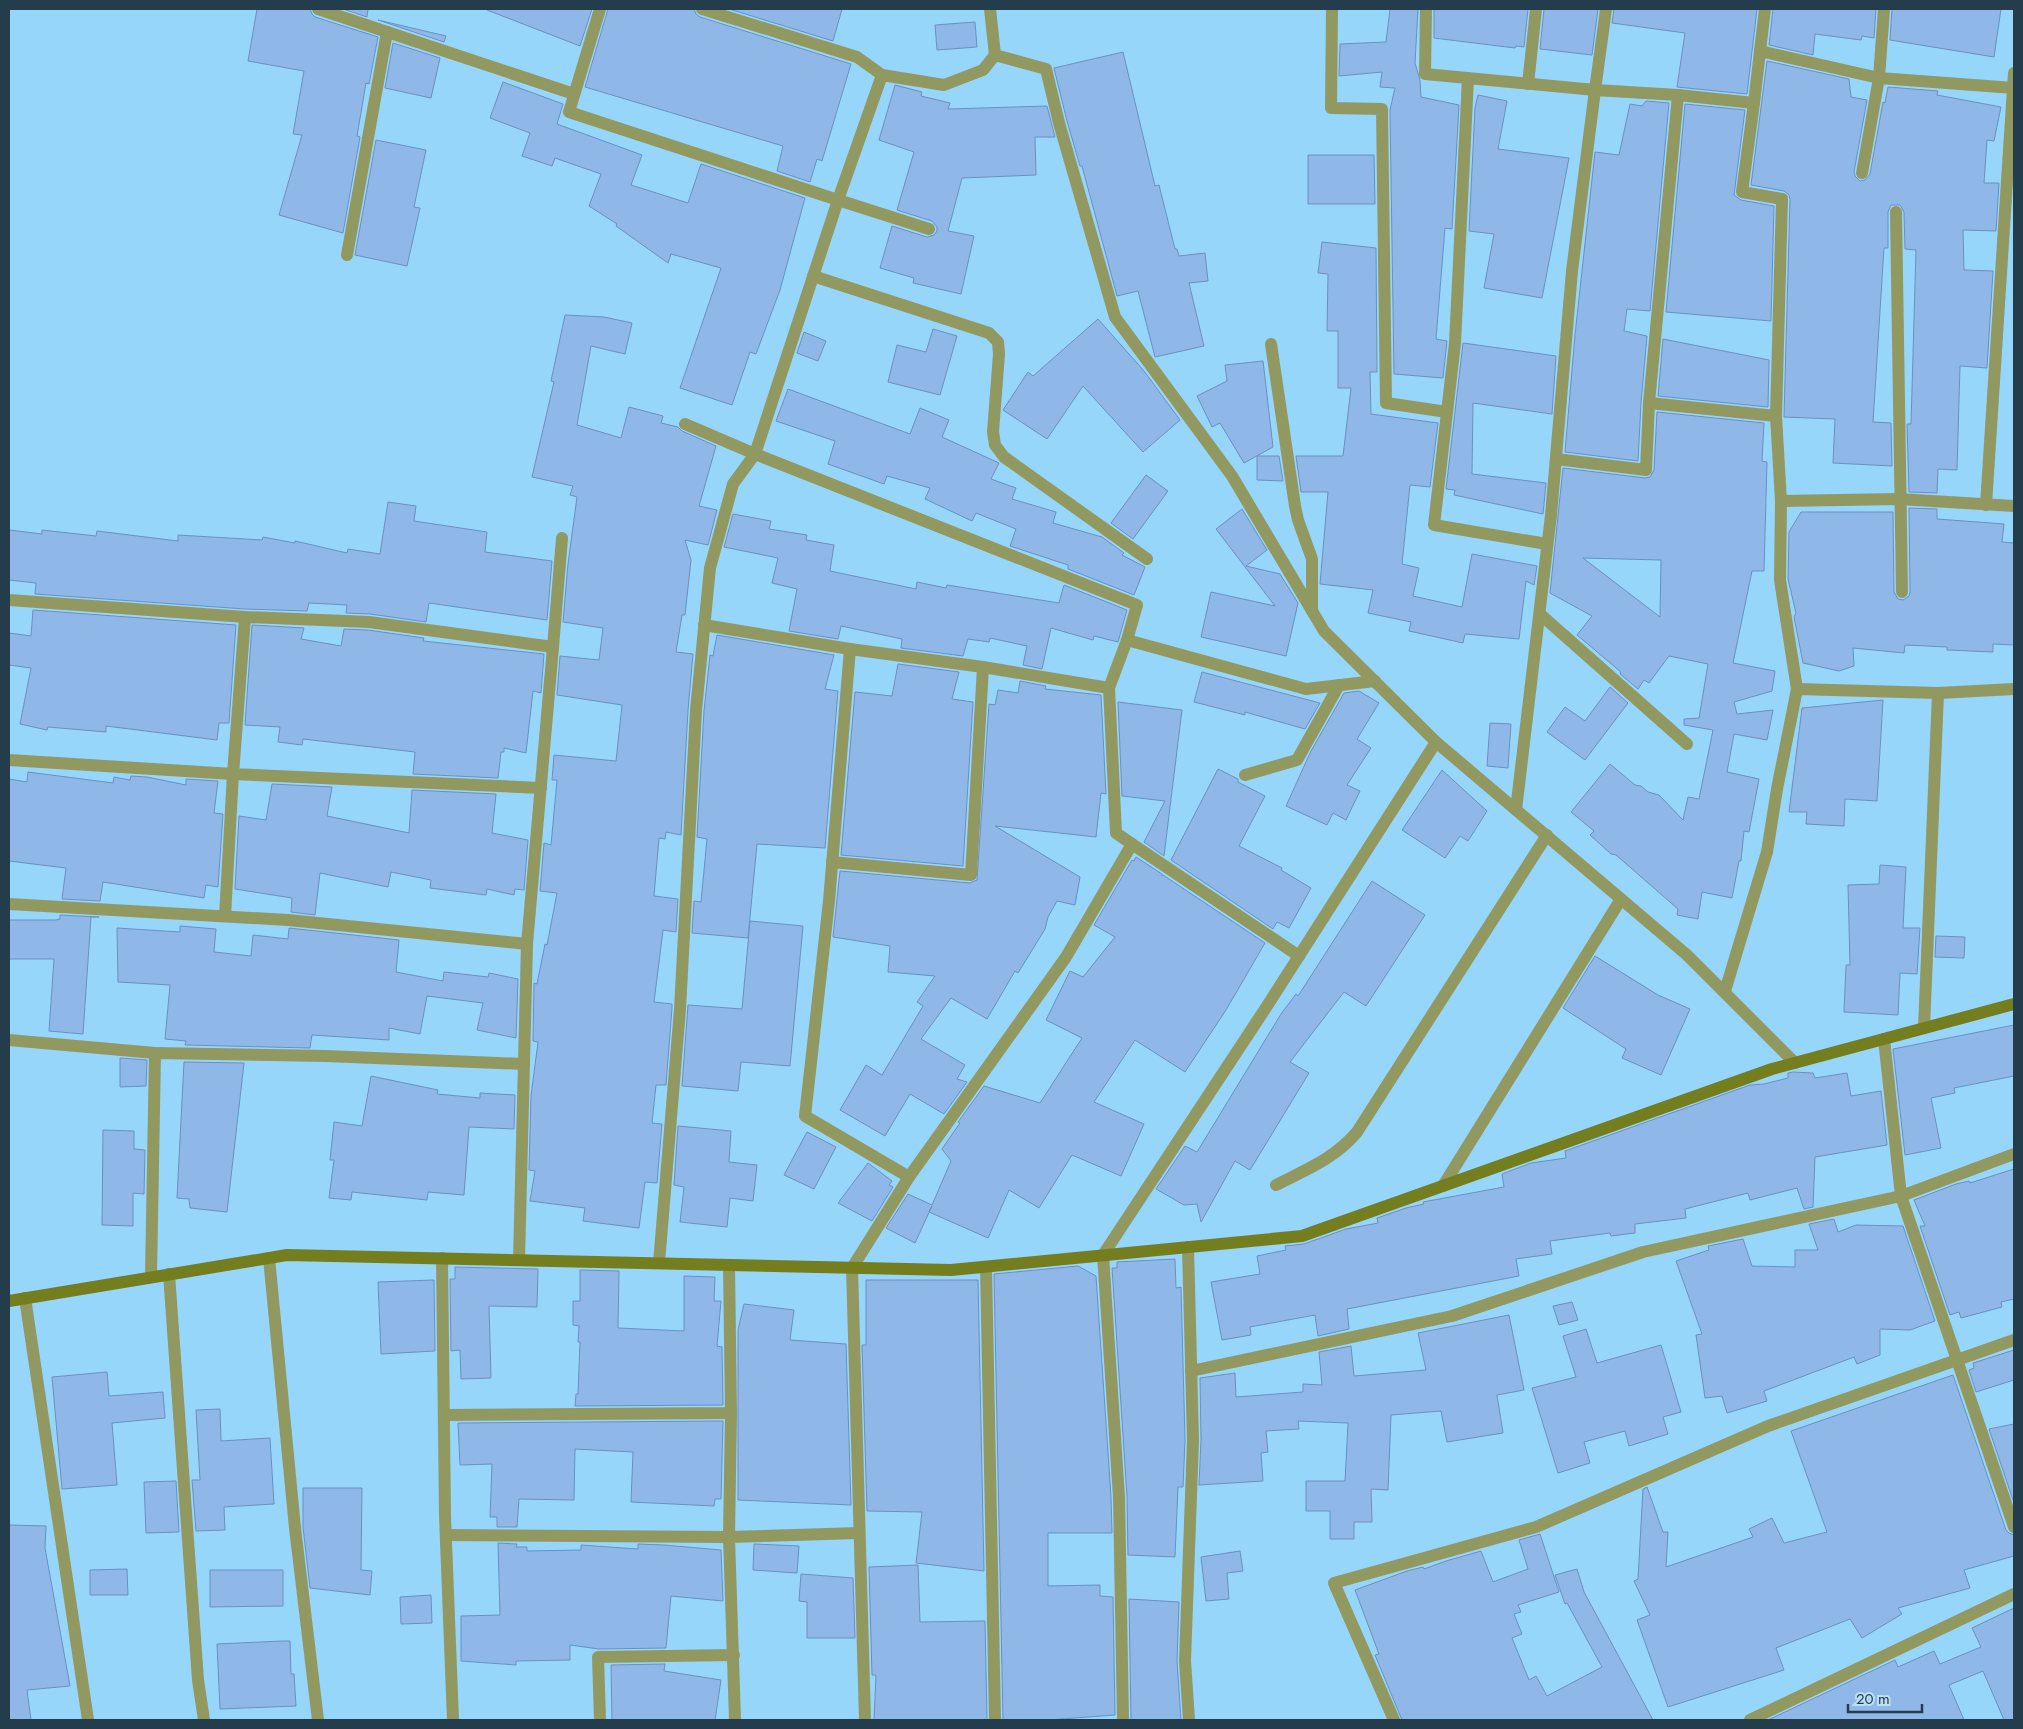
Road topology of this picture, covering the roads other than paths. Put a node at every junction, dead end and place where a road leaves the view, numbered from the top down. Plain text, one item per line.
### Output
1 (318, 9) edge
2 (600, 9) edge
3 (702, 9) edge
4 (990, 9) edge
5 (1332, 9) edge
6 (1426, 9) edge
7 (1536, 9) edge
8 (1606, 9) edge
9 (1765, 9) edge
10 (1884, 9) edge
11 (387, 32) junction
12 (1760, 51) junction
13 (995, 55) junction
14 (2014, 72) edge
15 (882, 75) junction
16 (1468, 78) junction
17 (1879, 78) junction
18 (1528, 84) junction
19 (2014, 88) edge
20 (1595, 90) junction
21 (574, 94) junction
22 (1678, 95) junction
23 (1754, 103) junction
24 (1862, 174) dead end
25 (838, 200) junction
26 (1896, 212) dead end
27 (929, 229) dead end
28 (346, 255) dead end
29 (813, 276) junction
30 (1271, 344) dead end
31 (1649, 403) junction
32 (1447, 412) junction
33 (1776, 416) junction
34 (685, 424) dead end
35 (754, 454) junction
36 (1556, 459) junction
37 (1899, 499) junction
38 (1781, 500) junction
39 (1986, 505) junction
40 (2014, 506) edge
41 (562, 538) dead end
42 (1547, 544) junction
43 (1147, 559) dead end
44 (1902, 592) dead end
45 (9, 600) edge
46 (1312, 611) junction
47 (1540, 614) junction
48 (245, 617) junction
49 (704, 625) junction
50 (1127, 640) junction
51 (553, 647) junction
52 (850, 649) junction
53 (983, 667) junction
54 (1375, 681) junction
55 (1339, 685) junction
56 (1109, 688) junction
57 (1797, 689) junction
58 (2014, 689) edge
59 (1938, 693) junction
60 (1436, 742) junction
61 (1687, 744) dead end
62 (9, 760) edge
63 (233, 774) junction
64 (1245, 775) dead end
65 (541, 788) junction
66 (1516, 810) junction
67 (1547, 835) junction
68 (1132, 844) junction
69 (832, 862) junction
70 (1621, 898) junction
71 (9, 904) edge
72 (225, 916) junction
73 (527, 944) junction
74 (1299, 956) junction
75 (1725, 991) junction
76 (2014, 1004) edge
77 (1924, 1028) junction
78 (1884, 1039) junction
79 (9, 1040) edge
80 (155, 1053) junction
81 (1795, 1063) junction
82 (524, 1064) junction
83 (2014, 1154) edge
84 (909, 1177) junction
85 (1276, 1185) dead end
86 (1443, 1186) junction
87 (1901, 1196) junction
88 (1188, 1247) junction
89 (1103, 1255) junction
90 (269, 1258) junction
91 (442, 1258) junction
92 (519, 1260) junction
93 (659, 1263) junction
94 (729, 1265) junction
95 (986, 1267) junction
96 (852, 1268) junction
97 (169, 1274) junction
98 (151, 1277) junction
99 (25, 1298) junction
100 (9, 1301) edge
101 (2014, 1340) edge
102 (1957, 1361) junction
103 (1191, 1371) junction
104 (730, 1413) junction
105 (444, 1415) junction
106 (2014, 1527) edge
107 (859, 1533) junction
108 (446, 1535) junction
109 (729, 1537) junction
110 (2014, 1594) edge
111 (734, 1655) junction
112 (1755, 1719) edge
113 (88, 1720) edge
114 (204, 1720) edge
115 (318, 1720) edge
116 (454, 1720) edge
117 (600, 1720) edge
118 (735, 1720) edge
119 (864, 1720) edge
120 (995, 1720) edge
121 (1123, 1720) edge
122 (1190, 1720) edge
123 (1394, 1720) edge

1 - 11 street
2 - 21 street
3 - 15 street
4 - 13 street
5 - 32 street
6 - 16 street
7 - 18 street
8 - 20 street
9 - 12 street
10 - 17 street
11 - 21 street
11 - 28 street
12 - 17 street
12 - 23 street
13 - 15 street
13 - 46 street
14 - 19 street
15 - 25 street
16 - 18 street
16 - 32 street
17 - 19 street
17 - 24 street
18 - 20 street
19 - 39 street
20 - 22 street
20 - 36 street
21 - 25 street
22 - 23 street
22 - 31 street
23 - 33 street
25 - 27 street
25 - 29 street
26 - 37 street
29 - 35 street
29 - 43 street
30 - 46 street
31 - 33 street
31 - 36 street
32 - 42 street
33 - 38 street
34 - 35 street
35 - 49 street
35 - 50 street
36 - 42 street
37 - 38 street
37 - 39 street
37 - 44 street
38 - 57 street
39 - 40 street
41 - 51 street
42 - 47 street
45 - 48 street
46 - 54 street
47 - 61 street
47 - 66 street
48 - 51 street
48 - 63 street
49 - 52 street
49 - 93 street
50 - 55 street
50 - 56 street
51 - 65 street
52 - 53 street
52 - 69 street
53 - 56 street
53 - 69 street
54 - 55 street
54 - 60 street
55 - 64 street
56 - 68 street
57 - 59 street
57 - 75 street
58 - 59 street
59 - 77 street
60 - 66 street
60 - 74 street
62 - 63 street
63 - 65 street
63 - 72 street
65 - 73 street
66 - 67 street
67 - 70 street
67 - 85 street
68 - 74 street
68 - 84 street
69 - 84 street
70 - 75 street
70 - 86 street
71 - 72 street
72 - 73 street
73 - 82 street
74 - 89 street
75 - 81 street
76 - 77 street
77 - 78 street
78 - 81 street
78 - 87 street
79 - 80 street
80 - 82 street
80 - 98 street
81 - 86 street
82 - 92 street
83 - 87 street
84 - 96 street
86 - 88 street
87 - 102 street
87 - 103 street
88 - 89 street
88 - 103 street
89 - 95 street
89 - 121 street
90 - 91 street
90 - 97 street
90 - 115 street
91 - 92 street
91 - 105 street
92 - 93 street
93 - 94 street
94 - 96 street
94 - 104 street
95 - 96 street
95 - 120 street
96 - 107 street
97 - 98 street
97 - 114 street
98 - 99 street
99 - 100 street
99 - 113 street
101 - 102 street
102 - 106 street
102 - 123 street
103 - 122 street
104 - 105 street
104 - 109 street
105 - 108 street
107 - 109 street
107 - 119 street
108 - 109 street
108 - 116 street
109 - 111 street
110 - 112 street
111 - 117 street
111 - 118 street

